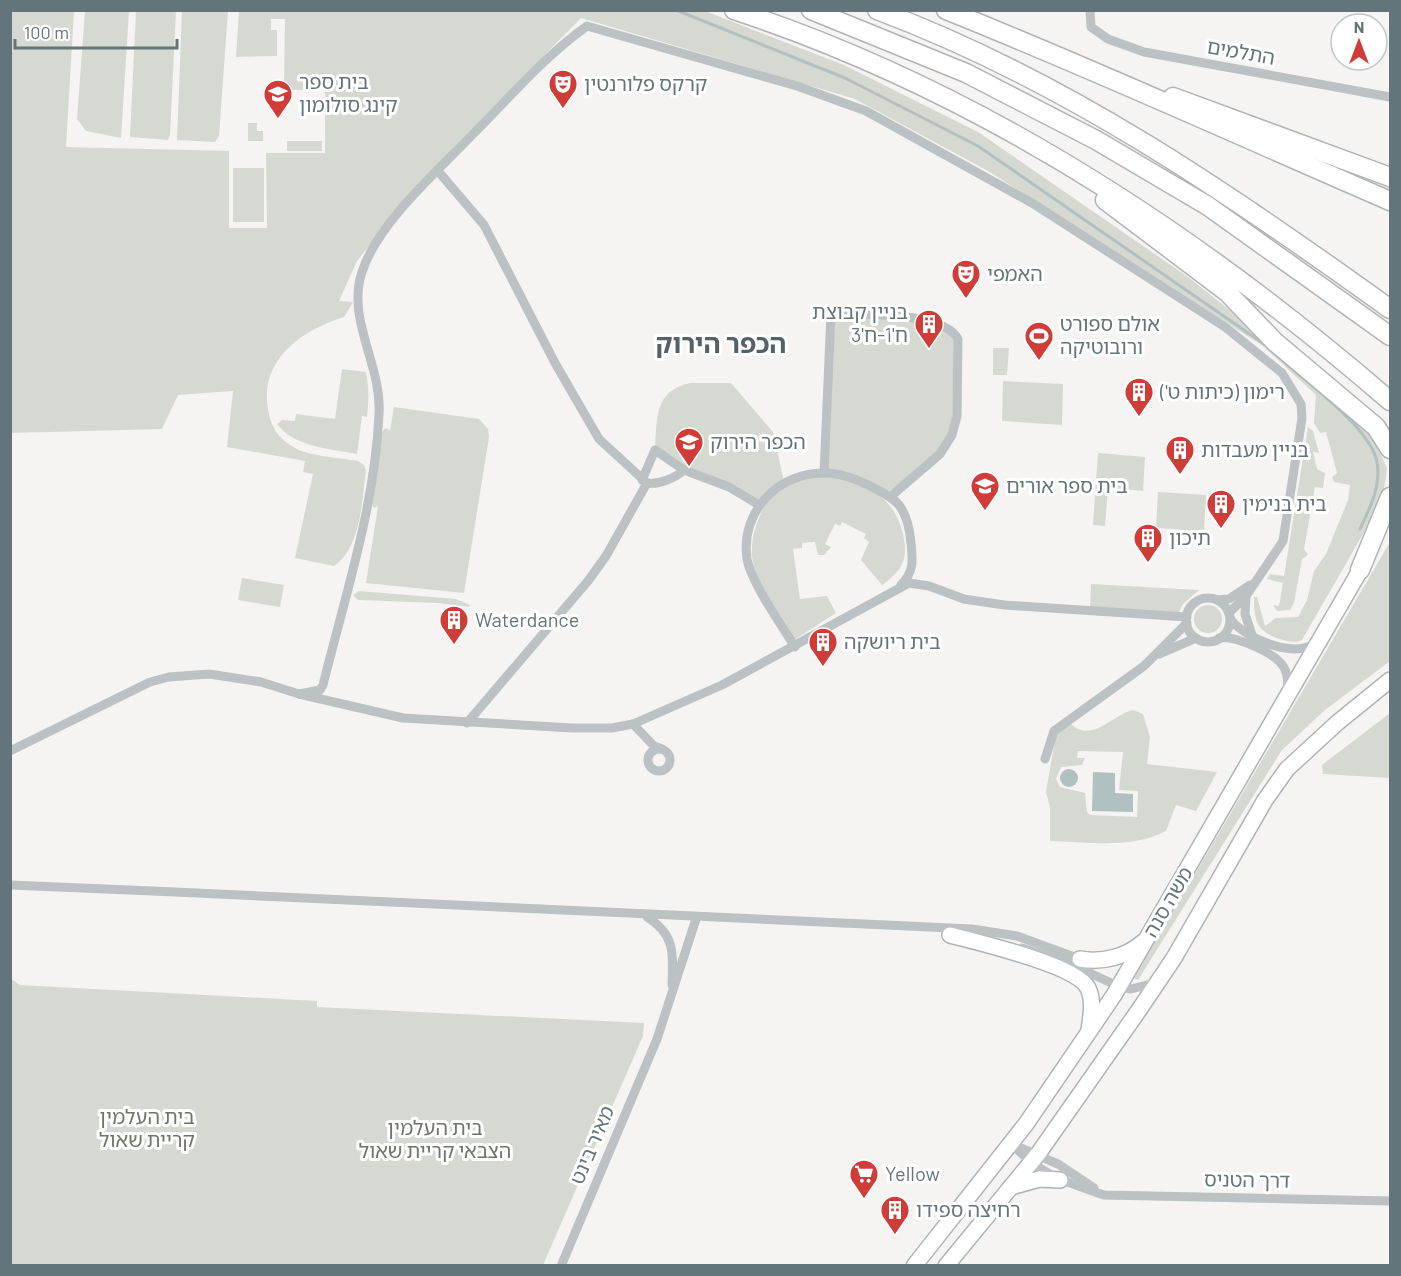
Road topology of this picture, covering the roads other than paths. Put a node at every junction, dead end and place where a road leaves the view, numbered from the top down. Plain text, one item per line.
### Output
1 (734, 10) edge
2 (811, 10) edge
3 (877, 10) edge
4 (946, 10) edge
5 (1090, 10) edge
6 (1114, 79) junction
7 (1390, 97) edge
8 (1042, 150) junction
9 (438, 171) junction
10 (1390, 177) edge
11 (1390, 201) edge
12 (1227, 292) junction
13 (1390, 309) edge
14 (1390, 336) edge
15 (1390, 400) edge
16 (1390, 425) edge
17 (1390, 449) edge
18 (684, 470) junction
19 (824, 472) junction
20 (645, 481) junction
21 (890, 497) junction
22 (1390, 497) edge
23 (759, 505) junction
24 (1390, 518) edge
25 (1360, 570) junction
26 (1257, 580) junction
27 (899, 586) junction
28 (1246, 596) junction
29 (1217, 600) junction
30 (1230, 616) junction
31 (1187, 620) junction
32 (1324, 633) junction
33 (1251, 635) junction
34 (1196, 638) junction
35 (1220, 638) junction
36 (795, 647) junction
37 (1156, 655) junction
38 (1390, 680) edge
39 (299, 694) junction
40 (1286, 700) junction
41 (467, 723) junction
42 (633, 724) junction
43 (648, 740) junction
44 (662, 749) junction
45 (10, 751) edge
46 (649, 756) junction
47 (1045, 759) dead end
48 (10, 885) edge
49 (645, 916) junction
50 (696, 919) junction
51 (854, 924) junction
52 (950, 935) junction
53 (1149, 935) junction
54 (1080, 959) joint
55 (1155, 983) junction
56 (1119, 987) junction
57 (672, 994) junction
58 (1088, 1035) junction
59 (1078, 1098) junction
60 (1011, 1143) junction
61 (1034, 1159) junction
62 (1058, 1164) junction
63 (1059, 1180) junction
64 (1011, 1187) junction
65 (1104, 1195) junction
66 (1390, 1201) edge
67 (561, 1266) edge
68 (914, 1266) edge
69 (946, 1266) edge

1 - 8 highway
2 - 14 highway
3 - 13 highway
4 - 6 highway
5 - 7 street, התלמים
6 - 10 highway
6 - 11 highway
8 - 12 highway
8 - 15 highway
9 - 20 street
9 - 26 street
9 - 39 street
12 - 16 highway
12 - 17 highway
18 - 20 street
18 - 20 street
18 - 23 street
19 - 21 street
19 - 21 street
19 - 23 street
20 - 41 street
21 - 27 street
22 - 25 highway
23 - 36 street
24 - 25 main road, משה סנה
25 - 32 main road, משה סנה
26 - 28 street
26 - 29 street
27 - 31 street
27 - 36 street
28 - 30 street
28 - 33 street
29 - 30 street
29 - 31 street
30 - 33 street
30 - 35 street
31 - 34 street
31 - 37 street
32 - 33 street
32 - 40 main road, משה סנה
34 - 35 street
34 - 37 street
35 - 40 street
36 - 42 street
37 - 47 street
38 - 55 main road, משה סנה
39 - 41 street
39 - 45 street
40 - 53 main road, משה סנה
41 - 42 street
42 - 43 street
43 - 44 street
43 - 46 street
44 - 46 street
44 - 46 street
48 - 49 street
49 - 50 street
49 - 57 street
50 - 51 street
50 - 57 street, מאיר בינט
51 - 52 street
51 - 54 street
52 - 56 street
52 - 58 main road
53 - 54 main road
53 - 56 main road, משה סנה
55 - 56 street
55 - 59 main road, משה סנה
56 - 58 main road, משה סנה
57 - 67 street, מאיר בינט
58 - 60 main road, משה סנה
59 - 61 main road, משה סנה
59 - 62 street
60 - 61 street, דרך הטניס
60 - 68 main road, משה סנה
61 - 62 street, דרך הטניס
61 - 63 street, דרך הטניס
61 - 64 main road, משה סנה
62 - 65 street, דרך הטניס
63 - 64 main road
63 - 65 street, דרך הטניס
64 - 69 main road, משה סנה
65 - 66 street, דרך הטניס

